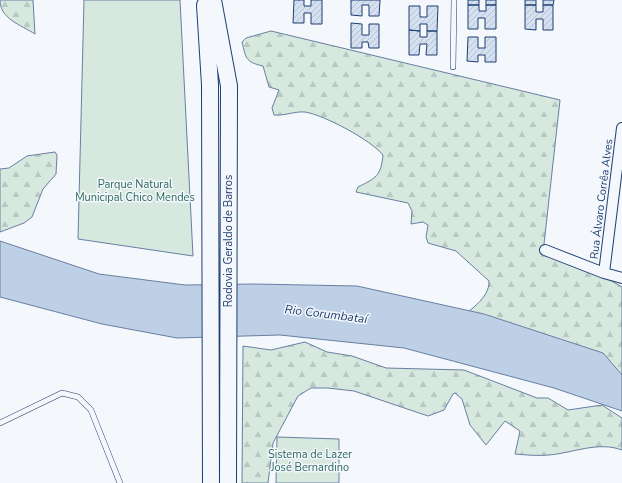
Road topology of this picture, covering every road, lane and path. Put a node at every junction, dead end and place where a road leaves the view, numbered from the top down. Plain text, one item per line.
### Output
1 (204, 0) edge
2 (213, 0) edge
3 (454, 0) edge
4 (453, 67) dead end
5 (622, 128) edge
6 (545, 250) dead end
7 (604, 273) junction
8 (622, 278) edge
9 (0, 424) edge
10 (120, 483) edge
11 (211, 483) edge
12 (228, 483) edge

1 - 11 highway, Rodovia Geraldo de Barros
2 - 12 highway, Rodovia Geraldo de Barros
3 - 4 lane
5 - 7 street, Rua Álvaro Corrêa Alves
6 - 7 street
7 - 8 street
9 - 10 lane

